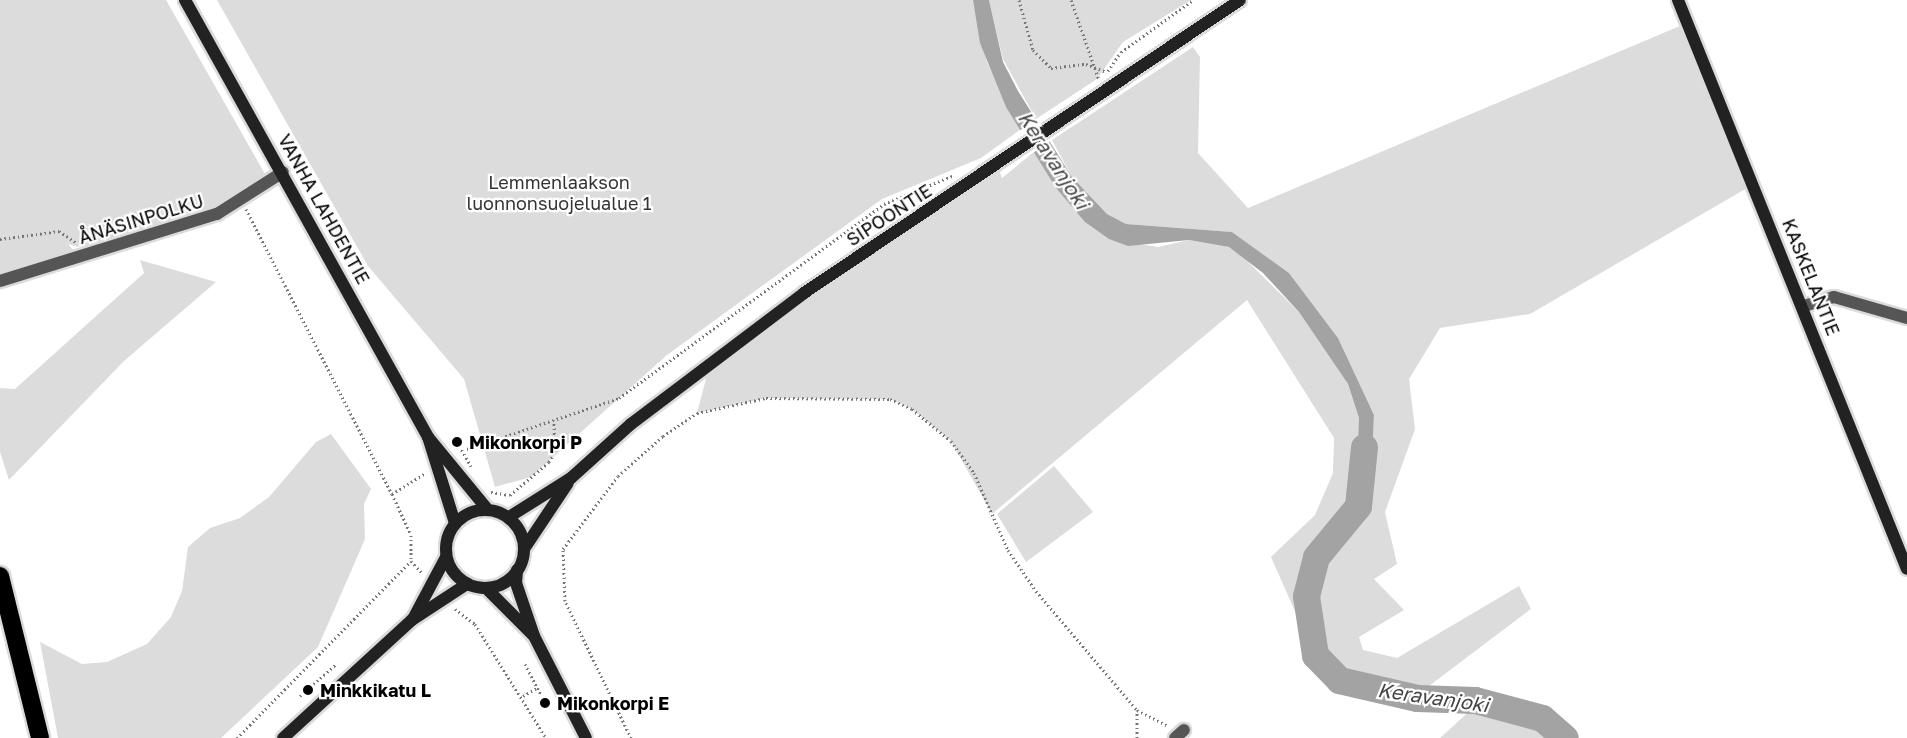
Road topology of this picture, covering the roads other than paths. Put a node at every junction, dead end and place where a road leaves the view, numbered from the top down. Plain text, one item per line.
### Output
1 (185, 0) edge
2 (1240, 0) edge
3 (1678, 0) edge
4 (283, 171) junction
5 (0, 281) edge
6 (1804, 306) junction
7 (1907, 318) edge
8 (428, 436) junction
9 (572, 478) junction
10 (488, 510) junction
11 (509, 517) junction
12 (455, 523) junction
13 (524, 549) junction
14 (446, 557) junction
15 (1907, 569) edge
16 (517, 570) junction
17 (0, 576) edge
18 (467, 584) junction
19 (486, 588) junction
20 (412, 620) junction
21 (534, 636) junction
22 (40, 738) edge
23 (283, 738) edge
24 (586, 738) edge

1 - 4 main road, VANHA LAHDENTIE
2 - 9 main road, SIPOONTIE
3 - 6 main road, KASKELANTIE
4 - 5 street, ÅNÄSINPOLKU
4 - 8 main road, VANHA LAHDENTIE
6 - 7 street
6 - 15 main road, KASKELANTIE
8 - 10 main road, VANHA LAHDENTIE
8 - 12 main road, VANHA LAHDENTIE
9 - 11 main road, SIPOONTIE
9 - 13 main road, SIPOONTIE
10 - 11 main road
10 - 12 main road
11 - 13 main road
12 - 14 main road
13 - 16 main road
14 - 18 main road
14 - 20 main road
16 - 19 main road
16 - 21 main road
17 - 22 highway
18 - 19 main road
18 - 20 main road
19 - 21 main road
20 - 23 main road
21 - 24 main road

